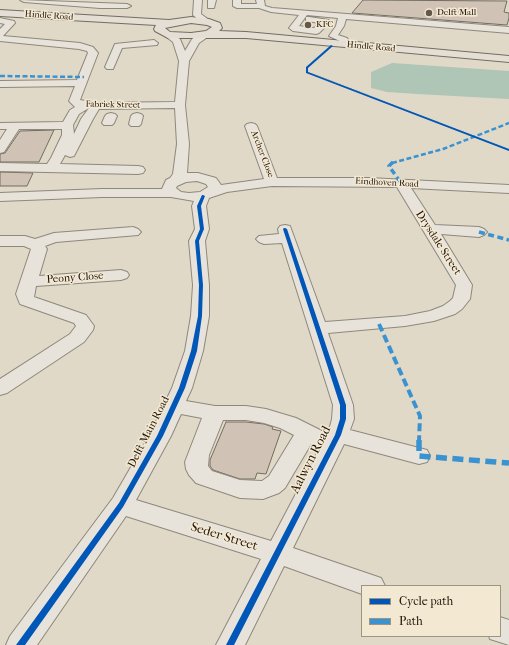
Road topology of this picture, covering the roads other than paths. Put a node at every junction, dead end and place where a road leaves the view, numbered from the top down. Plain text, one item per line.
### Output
1 (24, 0) edge
2 (198, 0) edge
3 (237, 0) edge
4 (108, 3) edge
5 (260, 3) edge
6 (127, 6) dead end
7 (0, 13) edge
8 (184, 13) dead end
9 (340, 16) junction
10 (0, 20) edge
11 (172, 22) junction
12 (208, 28) junction
13 (509, 30) edge
14 (1, 33) edge
15 (165, 33) junction
16 (310, 37) junction
17 (344, 40) junction
18 (154, 43) dead end
19 (103, 55) junction
20 (509, 55) edge
21 (509, 59) edge
22 (184, 61) junction
23 (110, 67) dead end
24 (81, 83) junction
25 (2, 84) dead end
26 (180, 106) junction
27 (90, 109) junction
28 (139, 118) dead end
29 (67, 125) junction
30 (0, 126) edge
31 (15, 126) junction
32 (251, 126) dead end
33 (183, 144) junction
34 (0, 149) edge
35 (0, 167) edge
36 (57, 168) junction
37 (138, 170) dead end
38 (268, 182) junction
39 (401, 183) junction
40 (207, 187) junction
41 (174, 188) junction
42 (509, 189) edge
43 (0, 197) edge
44 (429, 229) junction
45 (133, 232) dead end
46 (479, 232) dead end
47 (264, 240) dead end
48 (0, 241) edge
49 (197, 241) junction
50 (36, 244) junction
51 (121, 275) dead end
52 (29, 282) junction
53 (318, 328) junction
54 (4, 382) edge
55 (174, 406) junction
56 (215, 413) junction
57 (306, 433) junction
58 (335, 440) junction
59 (419, 456) dead end
60 (121, 504) junction
61 (276, 553) junction
62 (369, 585) edge
63 (20, 645) edge
64 (230, 645) edge

1 - 4 street
2 - 12 street
3 - 5 street
4 - 6 street
5 - 9 street
7 - 11 main road, Hindle Road
7 - 15 main road, Hindle Road
8 - 11 street
9 - 13 street
9 - 16 street
9 - 17 street
10 - 14 street
11 - 12 main road, Hindle Road
11 - 15 main road
12 - 15 main road, Hindle Road
12 - 16 main road, Hindle Road
12 - 21 main road, Hindle Road
12 - 22 street
14 - 19 street
15 - 22 street
16 - 17 main road, Hindle Road
17 - 20 main road, Hindle Road
18 - 19 street
19 - 23 street
19 - 24 street, Fabriek Street
22 - 26 street
24 - 25 street
24 - 27 street, Fabriek Street
26 - 27 street, Fabriek Street
26 - 33 street
27 - 28 street
27 - 29 street
27 - 36 street
29 - 31 street
29 - 36 street
30 - 31 street
31 - 34 street
32 - 38 street, Archer Close
33 - 40 street
33 - 41 street
35 - 36 street
36 - 37 street
38 - 39 street, Eindhoven Road
38 - 40 street, Eindhoven Road
39 - 42 street, Eindhoven Road
39 - 44 street, Drysdale Street
40 - 41 street
40 - 41 street
40 - 49 street, Delft Main Road
41 - 43 street
41 - 49 street, Delft Main Road
44 - 46 street
44 - 53 street, Drysdale Street
45 - 50 street
47 - 53 street, Aalwyn Road
48 - 50 street
49 - 55 street, Delft Main Road
50 - 52 street
51 - 52 street, Peony Close
52 - 54 street
53 - 58 street, Aalwyn Road
55 - 56 street
55 - 60 street, Delft Main Road
56 - 57 street
56 - 57 street
57 - 58 street
58 - 59 street
58 - 61 street, Aalwyn Road
60 - 61 street, Seder Street
60 - 63 street, Delft Main Road
61 - 62 street, Seder Street
61 - 64 street, Aalwyn Road

